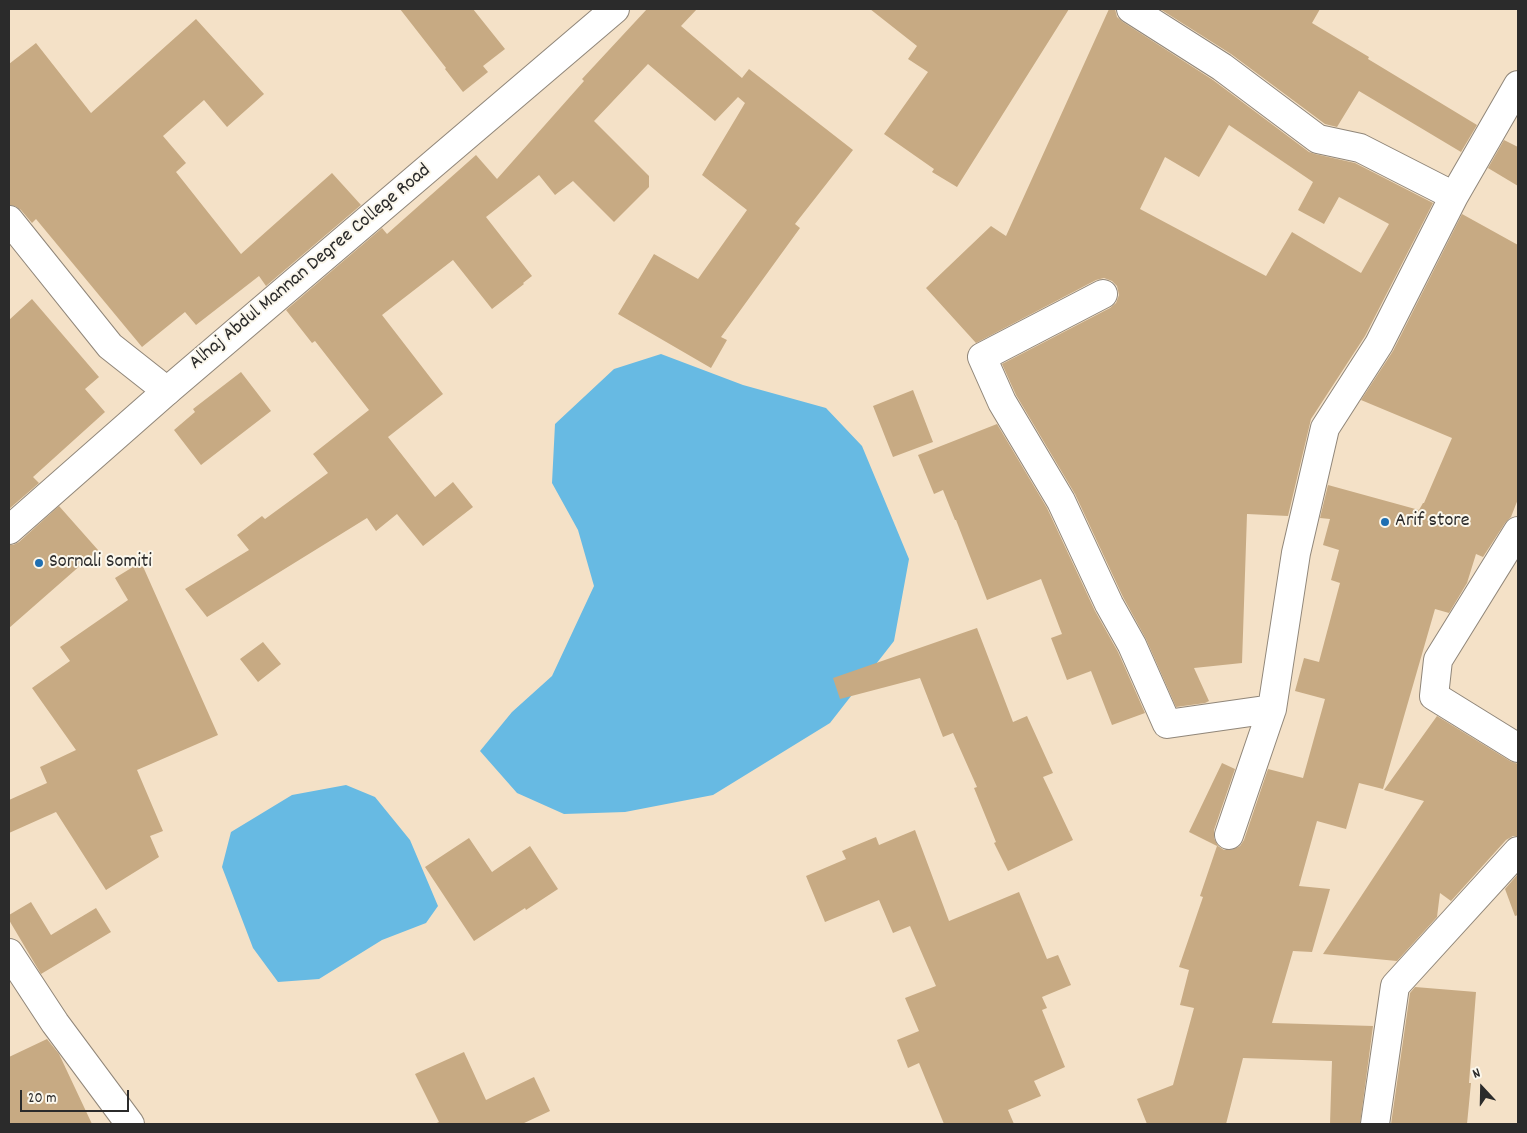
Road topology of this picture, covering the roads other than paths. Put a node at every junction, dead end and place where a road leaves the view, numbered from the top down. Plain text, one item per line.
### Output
1 (615, 9) edge
2 (1131, 9) edge
3 (1518, 85) edge
4 (1454, 196) junction
5 (9, 220) edge
6 (1103, 294) dead end
7 (167, 390) junction
8 (9, 530) edge
9 (1518, 531) edge
10 (1272, 709) junction
11 (1518, 748) edge
12 (1229, 835) dead end
13 (1518, 851) edge
14 (9, 953) edge
15 (130, 1124) edge
16 (1375, 1124) edge

1 - 7 street, Alhaj Abdul Mannan Degree College Road
2 - 4 street
3 - 4 street
4 - 10 street
5 - 7 street
6 - 10 street
7 - 8 street, Alhaj Abdul Mannan Degree College Road
9 - 11 street
10 - 12 street
13 - 16 street
14 - 15 street

